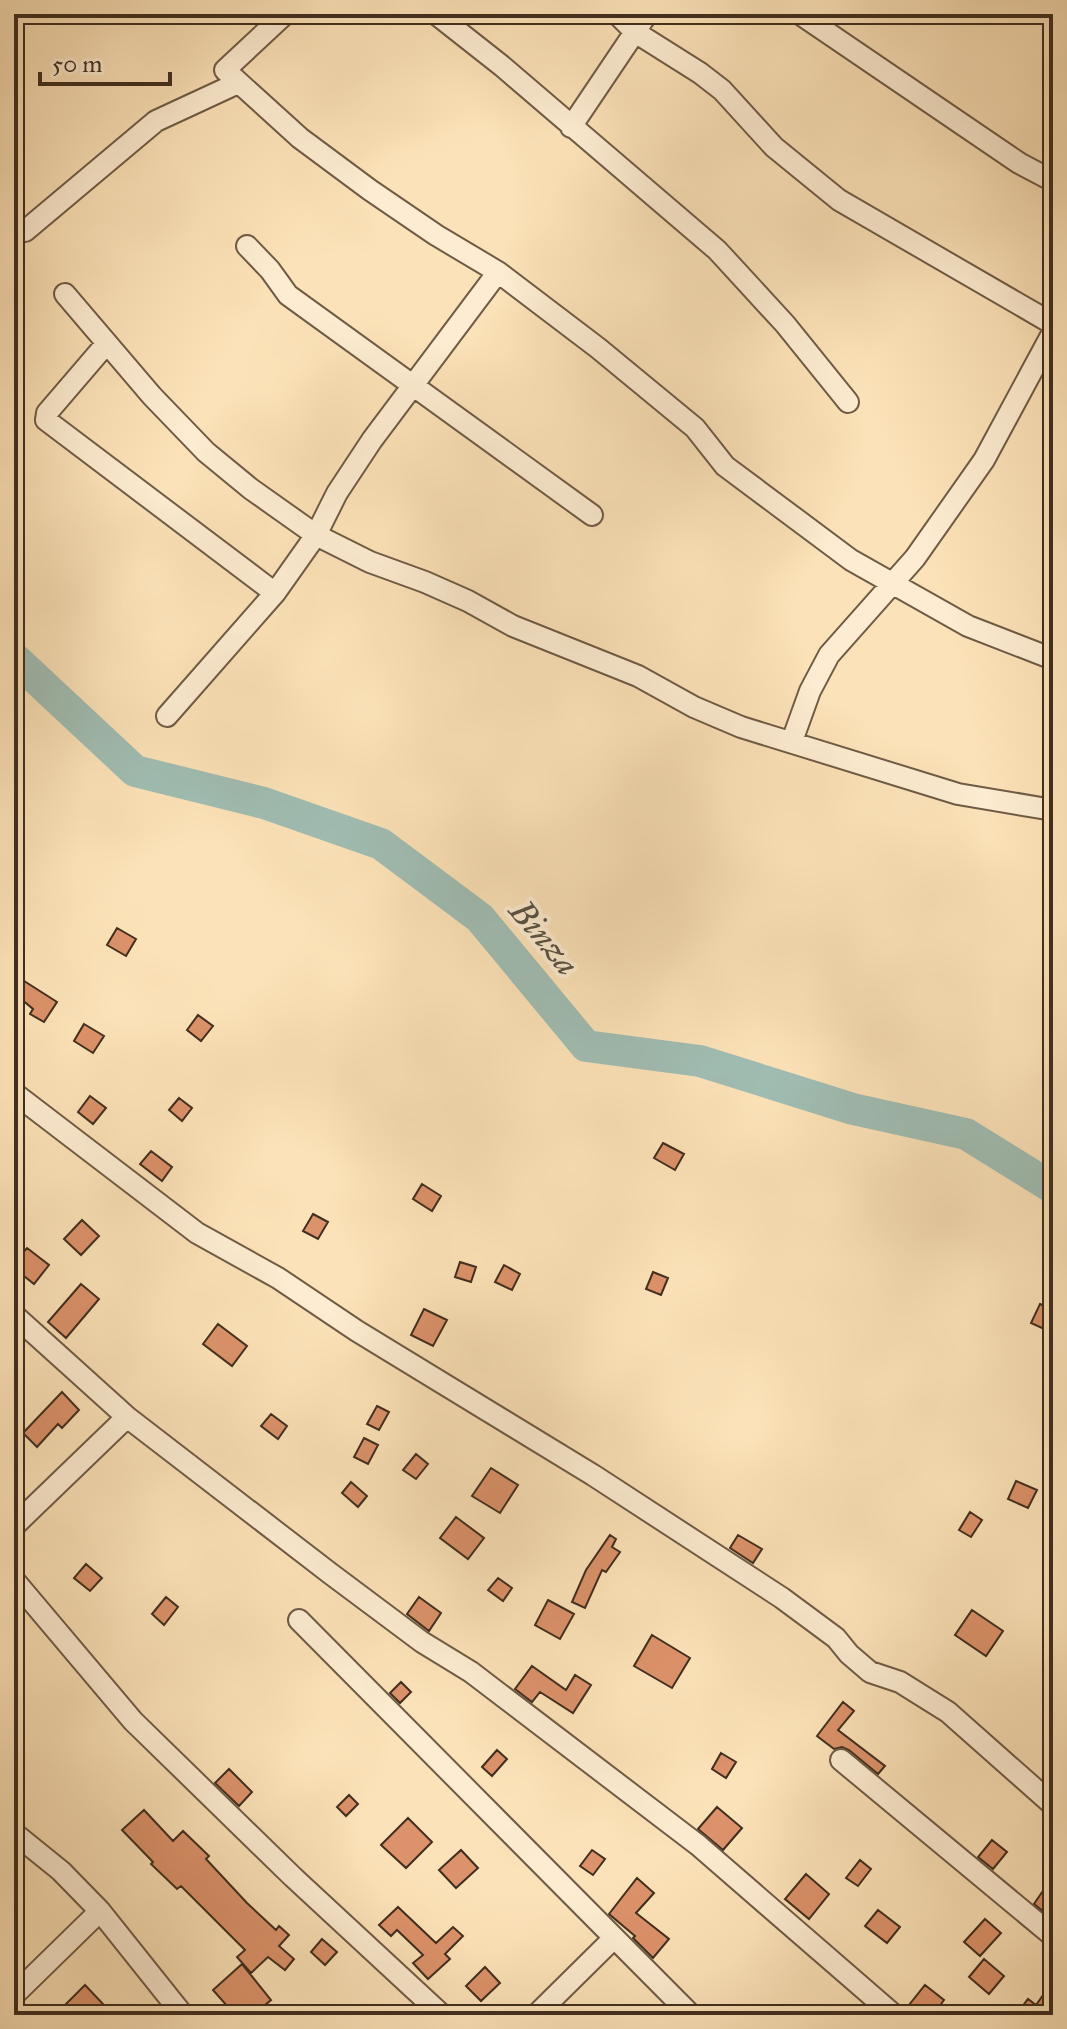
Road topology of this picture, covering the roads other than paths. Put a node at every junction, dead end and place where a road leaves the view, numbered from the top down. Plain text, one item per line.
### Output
1 (285, 14) edge
2 (436, 14) edge
3 (617, 14) edge
4 (647, 14) edge
5 (800, 14) edge
6 (635, 32) junction
7 (238, 83) junction
8 (571, 127) junction
9 (1053, 181) edge
10 (25, 231) dead end
11 (247, 246) dead end
12 (498, 272) junction
13 (65, 294) dead end
14 (1053, 324) edge
15 (1053, 332) edge
16 (107, 343) junction
17 (413, 385) junction
18 (848, 402) dead end
19 (592, 515) dead end
20 (316, 535) junction
21 (891, 584) junction
22 (275, 593) junction
23 (1053, 659) edge
24 (167, 716) dead end
25 (792, 741) junction
26 (1053, 810) edge
27 (14, 1093) edge
28 (14, 1315) edge
29 (127, 1417) junction
30 (14, 1526) edge
31 (14, 1580) edge
32 (299, 1620) dead end
33 (841, 1760) dead end
34 (1053, 1805) edge
35 (14, 1833) edge
36 (100, 1911) junction
37 (1053, 1936) edge
38 (614, 1938) junction
39 (14, 1995) edge
40 (183, 2015) edge
41 (442, 2015) edge
42 (536, 2015) edge
43 (691, 2015) edge
44 (894, 2015) edge

1 - 7 street
2 - 8 street
3 - 6 street
4 - 6 street
5 - 9 street
6 - 8 street
6 - 14 street
7 - 10 street
7 - 12 street
8 - 18 street
11 - 17 street
12 - 17 street
12 - 21 street
13 - 16 street
15 - 21 street
16 - 20 street
16 - 22 street
17 - 19 street
17 - 20 street
20 - 22 street
20 - 25 street
21 - 23 street
21 - 25 street
22 - 24 street
25 - 26 street
27 - 34 street
28 - 29 street
29 - 30 street
29 - 44 street
31 - 41 street
32 - 38 street
33 - 37 street
35 - 36 street
36 - 39 street
36 - 40 street
38 - 42 street
38 - 43 street

